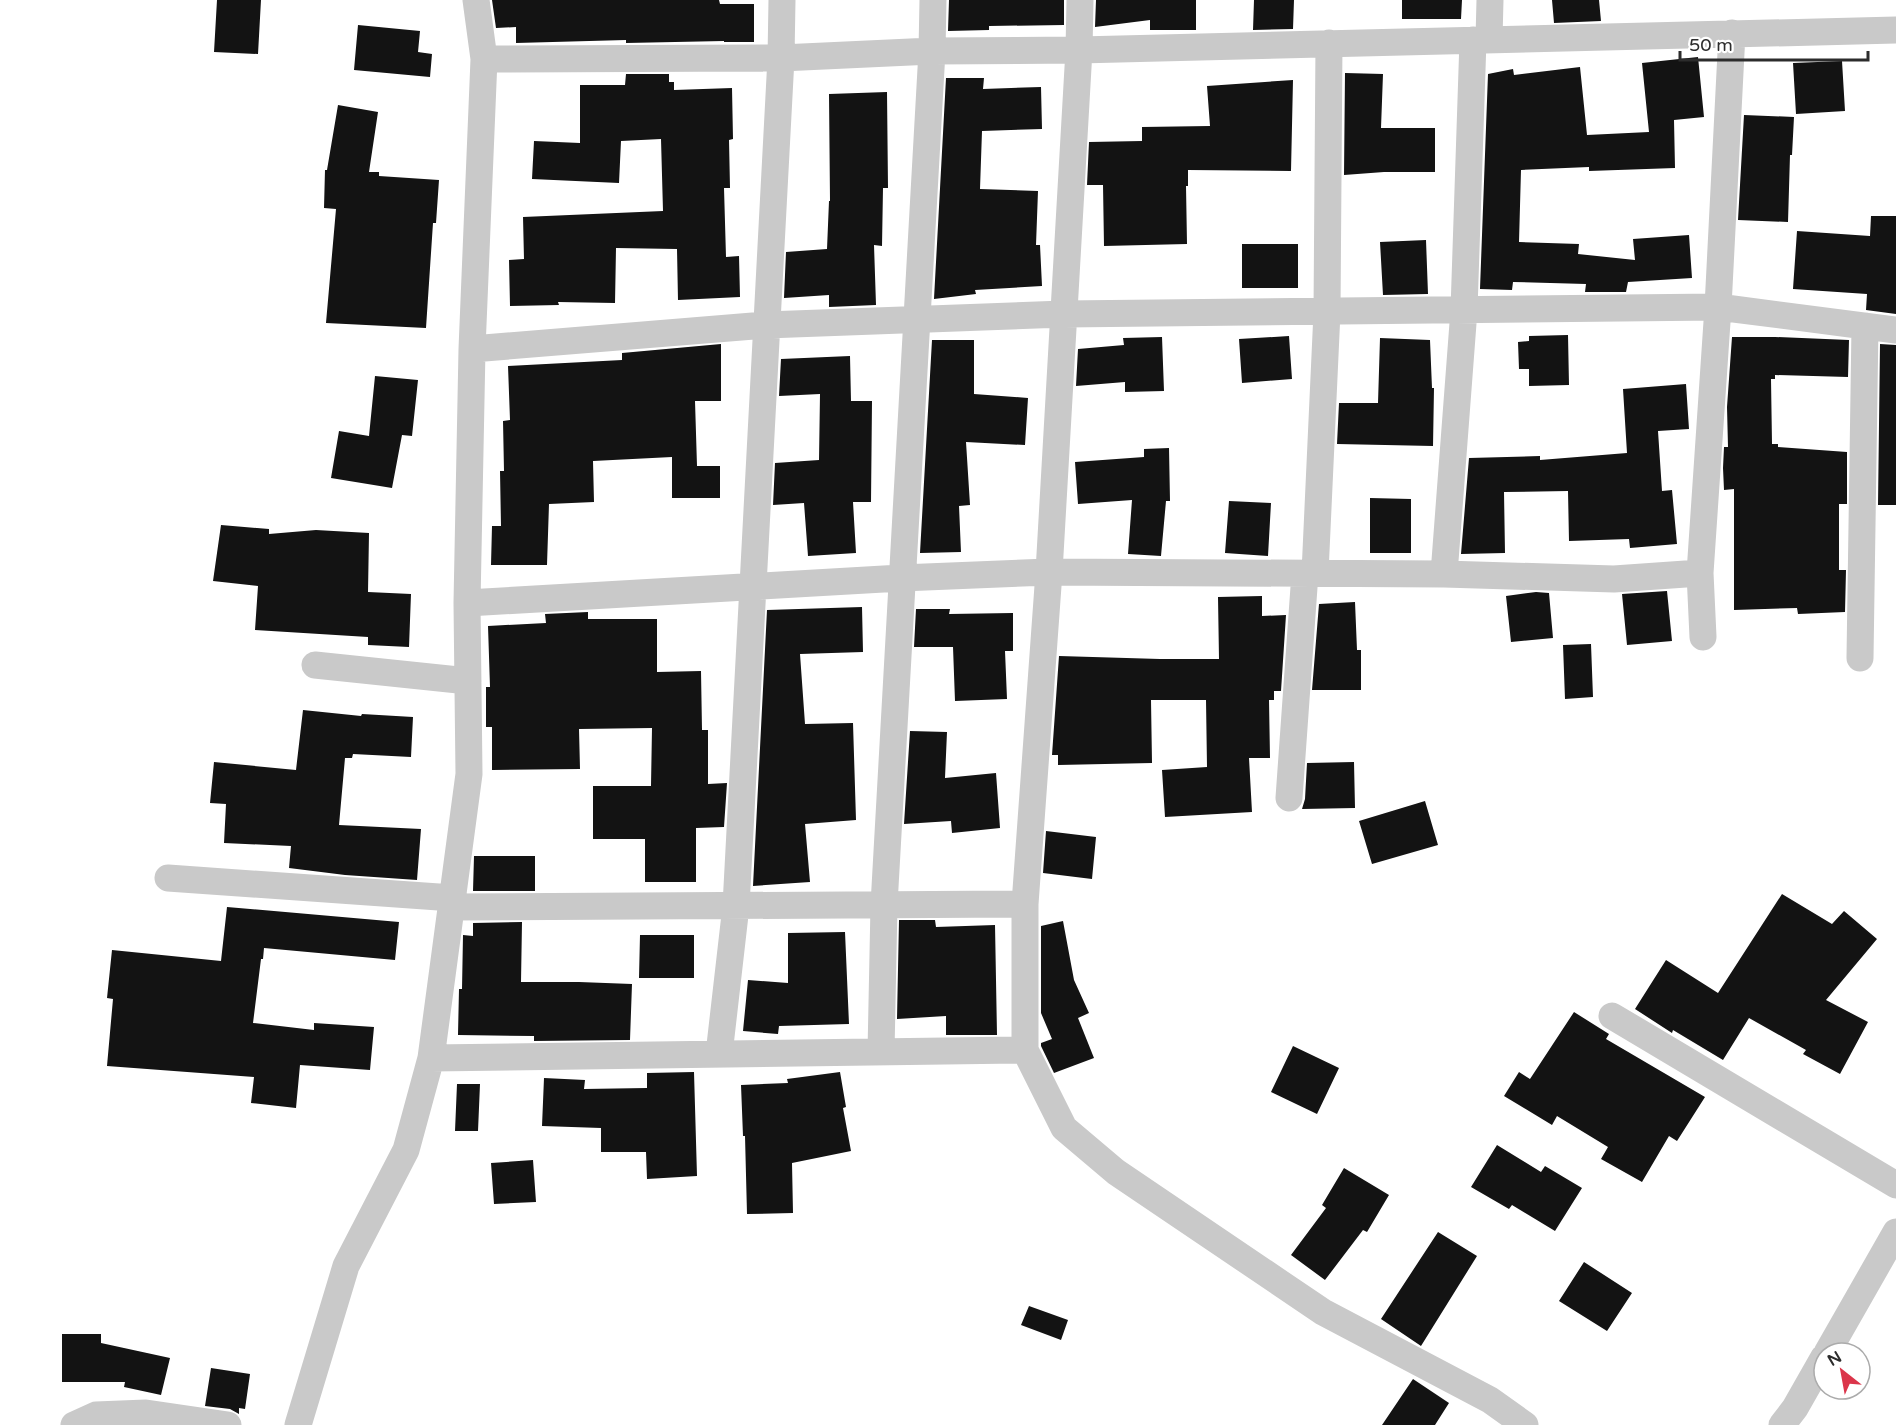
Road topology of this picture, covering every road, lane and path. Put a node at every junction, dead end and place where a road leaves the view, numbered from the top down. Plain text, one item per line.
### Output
1 (476, 0) edge
2 (782, 0) edge
3 (933, 0) edge
4 (1080, 0) edge
5 (1490, 0) edge
6 (1896, 30) edge
7 (1732, 33) junction
8 (1481, 40) junction
9 (1329, 43) junction
10 (1079, 50) junction
11 (932, 51) junction
12 (781, 58) junction
13 (484, 59) junction
14 (1718, 307) junction
15 (1464, 310) junction
16 (1327, 312) junction
17 (1064, 314) junction
18 (917, 321) junction
19 (766, 325) junction
20 (1865, 326) junction
21 (1896, 330) edge
22 (472, 349) junction
23 (1049, 572) junction
24 (1310, 573) junction
25 (1700, 573) junction
26 (1444, 574) junction
27 (902, 578) junction
28 (752, 586) junction
29 (467, 603) junction
30 (1703, 637) dead end
31 (1860, 658) dead end
32 (315, 665) dead end
33 (468, 681) junction
34 (1289, 798) dead end
35 (168, 878) dead end
36 (453, 903) junction
37 (1026, 904) junction
38 (884, 905) junction
39 (736, 906) junction
40 (1612, 1016) dead end
41 (1025, 1050) junction
42 (881, 1052) junction
43 (719, 1054) junction
44 (431, 1058) junction
45 (1896, 1185) edge
46 (1896, 1232) edge
47 (1834, 1341) edge
48 (1812, 1379) edge
49 (74, 1425) edge
50 (228, 1425) edge
51 (298, 1425) edge
52 (1526, 1425) edge
53 (1782, 1425) edge

1 - 13 street
2 - 12 street
3 - 11 street
4 - 10 street
5 - 8 street
6 - 7 street
7 - 8 street
7 - 14 street
8 - 9 street
8 - 15 street
9 - 10 street
9 - 16 street
10 - 11 street
10 - 17 street
11 - 12 street
11 - 18 street
12 - 13 street
12 - 19 street
13 - 22 street
14 - 15 street
14 - 20 street
14 - 25 street
15 - 16 street
15 - 26 street
16 - 17 street
16 - 24 street
17 - 18 street
17 - 23 street
18 - 19 street
18 - 27 street
19 - 22 street
19 - 28 street
20 - 21 street
20 - 31 street
22 - 29 street
23 - 24 street
23 - 27 street
23 - 37 street
24 - 26 street
24 - 34 street
25 - 26 street
25 - 30 street
27 - 28 street
27 - 38 street
28 - 29 street
28 - 39 street
29 - 33 street
32 - 33 street
33 - 36 street
35 - 36 street
36 - 39 street
36 - 44 street
37 - 38 street
37 - 41 street
38 - 39 street
38 - 42 street
39 - 43 street
40 - 45 street
41 - 42 street
41 - 52 street
42 - 43 street
43 - 44 street
44 - 51 street
46 - 47 street
48 - 53 street
49 - 50 street

